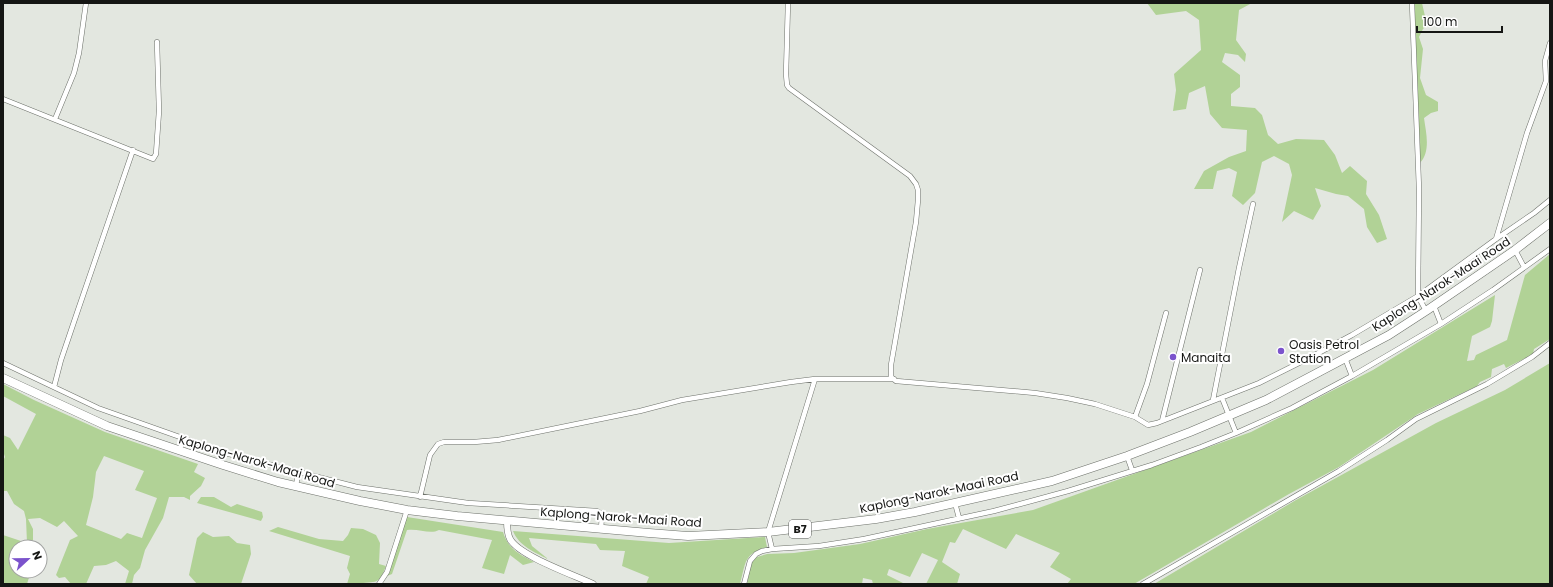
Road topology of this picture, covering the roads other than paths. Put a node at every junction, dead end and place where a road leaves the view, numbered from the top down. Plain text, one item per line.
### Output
1 (86, 3) edge
2 (788, 3) edge
3 (1412, 3) edge
4 (157, 42) dead end
5 (1550, 43) edge
6 (3, 99) edge
7 (55, 119) junction
8 (133, 150) junction
9 (1550, 200) edge
10 (1253, 204) dead end
11 (1550, 223) edge
12 (1496, 239) junction
13 (1550, 249) edge
14 (1516, 250) junction
15 (1524, 267) junction
16 (1200, 270) dead end
17 (1418, 296) junction
18 (1434, 306) junction
19 (1426, 311) junction
20 (1166, 313) dead end
21 (1441, 324) junction
22 (1550, 343) edge
23 (1345, 358) junction
24 (3, 363) edge
25 (1352, 376) junction
26 (3, 378) edge
27 (815, 379) junction
28 (894, 379) junction
29 (54, 387) junction
30 (1222, 398) junction
31 (1213, 400) junction
32 (1229, 416) junction
33 (1135, 417) junction
34 (1162, 421) junction
35 (1236, 433) junction
36 (184, 438) junction
37 (179, 450) junction
38 (1127, 456) junction
39 (1132, 470) junction
40 (298, 472) junction
41 (296, 487) junction
42 (420, 497) junction
43 (955, 503) junction
44 (407, 510) junction
45 (959, 518) junction
46 (507, 521) junction
47 (601, 530) junction
48 (768, 532) junction
49 (772, 549) junction
50 (379, 584) edge
51 (593, 584) edge
52 (744, 584) edge
53 (1143, 584) edge

1 - 7 street
2 - 28 street
3 - 17 street
4 - 8 street
5 - 12 street
6 - 7 street
7 - 8 street
8 - 29 street
9 - 12 street
10 - 31 street
11 - 14 highway, Kaplong-Narok-Maai Road / B7
12 - 17 street
13 - 15 street
14 - 15 street
14 - 18 highway, Kaplong-Narok-Maai Road / B7
15 - 21 street
16 - 34 street
17 - 19 street
17 - 30 street
18 - 19 highway, Kaplong-Narok-Maai Road / B7
18 - 21 street
19 - 23 highway, Kaplong-Narok-Maai Road / B7
20 - 33 street
21 - 25 street
22 - 53 street
23 - 25 street
23 - 32 highway, Kaplong-Narok-Maai Road / B7
24 - 29 street
25 - 35 street
26 - 37 highway, Kaplong-Narok-Maai Road / B7
27 - 28 street
27 - 42 street
27 - 48 street
28 - 33 street
29 - 36 street
30 - 31 street
30 - 32 street
31 - 34 street
32 - 35 street
32 - 38 highway, Kaplong-Narok-Maai Road / B7
33 - 34 street
35 - 39 street
36 - 37 street
36 - 40 street
37 - 41 highway, Kaplong-Narok-Maai Road / B7
38 - 39 street
38 - 43 highway, Kaplong-Narok-Maai Road / B7
39 - 45 street
40 - 41 street
40 - 42 street
41 - 44 highway, Kaplong-Narok-Maai Road / B7
42 - 47 street
43 - 45 street
43 - 48 highway, Kaplong-Narok-Maai Road / B7
44 - 46 highway, Kaplong-Narok-Maai Road / B7
44 - 50 street
45 - 49 street
46 - 47 highway, Kaplong-Narok-Maai Road / B7
46 - 51 street
47 - 48 highway, Kaplong-Narok-Maai Road / B7
48 - 49 street
49 - 52 street

